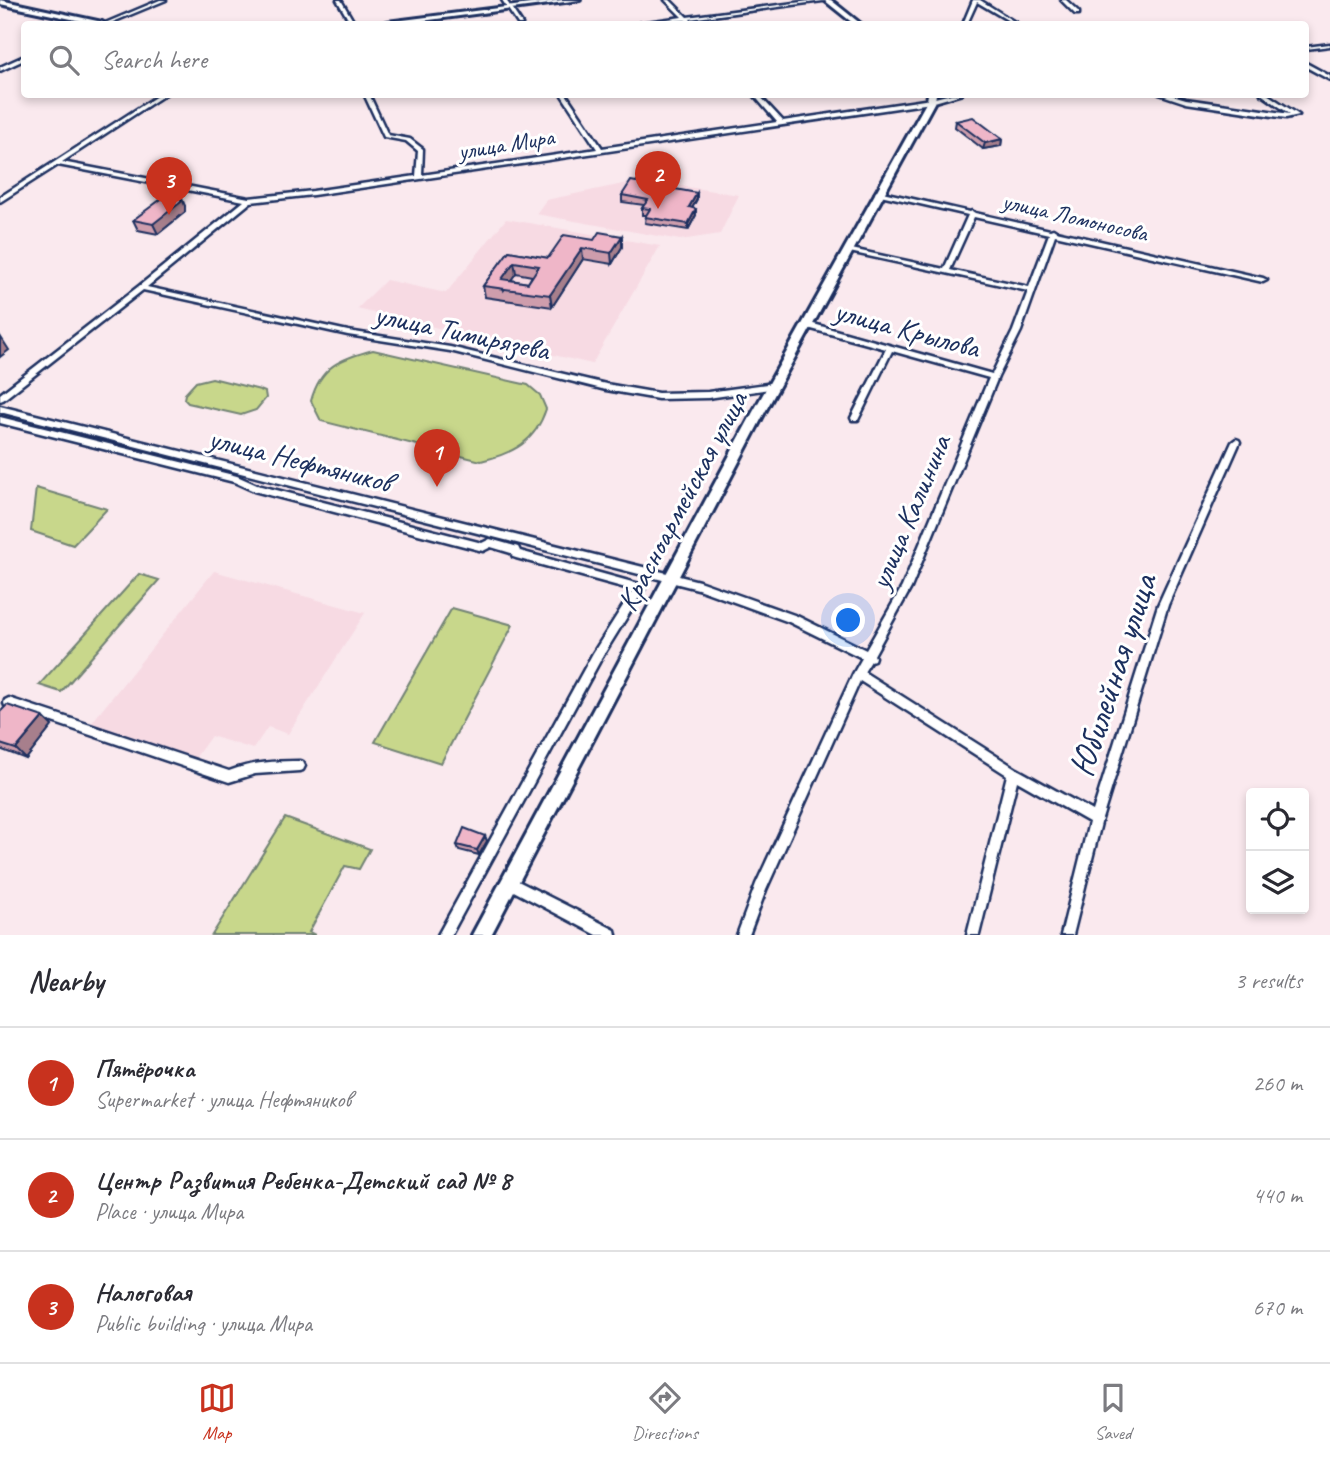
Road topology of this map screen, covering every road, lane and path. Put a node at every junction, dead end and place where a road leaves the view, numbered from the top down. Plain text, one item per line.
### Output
1 (164, 0) edge
2 (339, 0) edge
3 (504, 0) edge
4 (577, 0) edge
5 (667, 0) edge
6 (828, 0) edge
7 (976, 0) edge
8 (1063, 0) edge
9 (0, 2) edge
10 (509, 9) junction
11 (1077, 13) dead end
12 (687, 19) junction
13 (90, 21) edge
14 (112, 21) edge
15 (351, 21) edge
16 (411, 21) edge
17 (518, 21) edge
18 (668, 21) edge
19 (855, 21) edge
20 (966, 21) edge
21 (1011, 21) edge
22 (1330, 45) edge
23 (1309, 48) edge
24 (21, 59) edge
25 (1309, 67) edge
26 (0, 69) edge
27 (1330, 78) edge
28 (158, 98) edge
29 (368, 98) edge
30 (566, 98) edge
31 (759, 98) edge
32 (932, 98) edge
33 (1175, 98) edge
34 (1269, 98) edge
35 (781, 123) junction
36 (600, 149) junction
37 (57, 163) junction
38 (419, 177) junction
39 (878, 193) junction
40 (0, 200) edge
41 (248, 200) junction
42 (972, 213) junction
43 (1053, 231) junction
44 (847, 250) junction
45 (946, 272) junction
46 (1263, 280) dead end
47 (142, 288) junction
48 (1031, 290) junction
49 (807, 325) junction
50 (889, 350) junction
51 (994, 377) junction
52 (774, 386) junction
53 (0, 398) edge
54 (0, 409) edge
55 (855, 418) dead end
56 (0, 420) edge
57 (1236, 442) dead end
58 (669, 579) junction
59 (870, 657) junction
60 (858, 674) junction
61 (9, 703) edge
62 (299, 766) dead end
63 (1013, 773) junction
64 (1096, 819) junction
65 (510, 883) junction
66 (444, 935) edge
67 (481, 935) edge
68 (610, 935) edge
69 (743, 935) edge
70 (973, 935) edge
71 (1067, 935) edge

1 - 14 street
2 - 15 street
3 - 10 street
4 - 10 street
5 - 12 street
6 - 12 street
6 - 19 street
7 - 20 street
7 - 21 street
8 - 11 street
9 - 13 street
10 - 16 street
10 - 17 street
12 - 18 street
22 - 23 street
24 - 26 street
25 - 27 street
28 - 37 street
29 - 38 street
30 - 36 street
31 - 35 street
32 - 35 street, улица Мира
32 - 39 street, Красноармейская улица
33 - 34 street
35 - 36 street, улица Мира
36 - 38 street, улица Мира
37 - 40 street
37 - 41 street, улица Мира
38 - 41 street, улица Мира
39 - 42 street, улица Ломоносова
39 - 44 street, Красноармейская улица
41 - 47 street
42 - 43 street, улица Ломоносова
42 - 45 street
43 - 46 street, улица Ломоносова
43 - 48 street, улица Калинина
44 - 45 street
44 - 49 street, Красноармейская улица
45 - 48 street
47 - 52 street, улица Тимирязева
47 - 53 street
48 - 51 street, улица Калинина
49 - 50 street, улица Крылова
49 - 52 street, Красноармейская улица
50 - 51 street, улица Крылова
50 - 55 street
51 - 59 street, улица Калинина
52 - 58 street, Красноармейская улица
54 - 58 street, улица Нефтяников
56 - 66 street
57 - 64 street, Юбилейная улица
58 - 59 street, улица Нефтяников
58 - 65 street, Красноармейская улица
59 - 60 street, улица Калинина
60 - 63 street
60 - 69 street, улица Калинина
61 - 62 street
63 - 64 street
63 - 70 street
64 - 71 street, Юбилейная улица
65 - 67 street, Красноармейская улица
65 - 68 street

